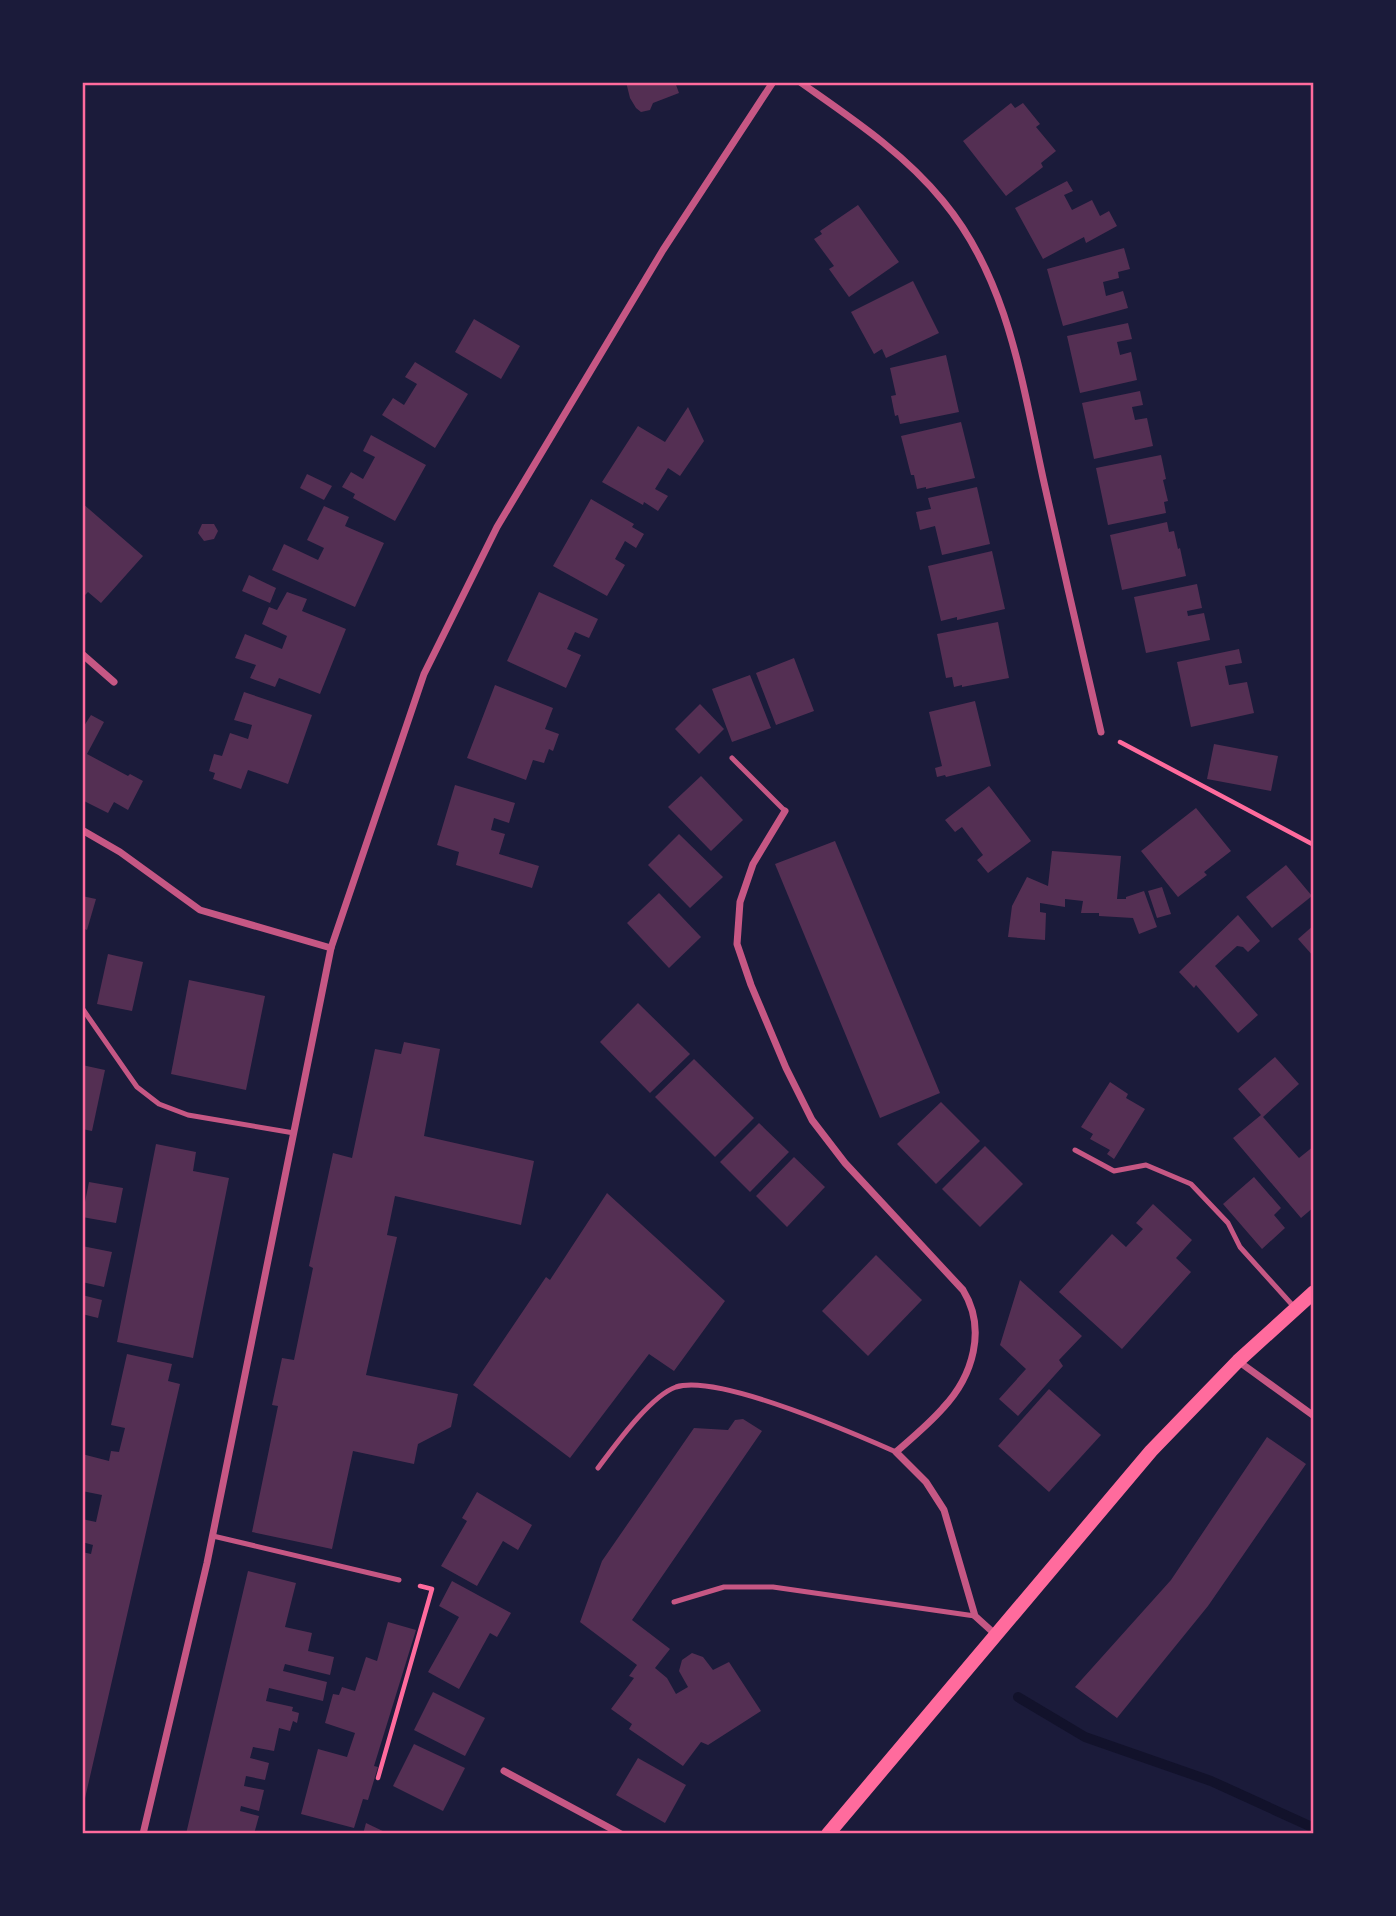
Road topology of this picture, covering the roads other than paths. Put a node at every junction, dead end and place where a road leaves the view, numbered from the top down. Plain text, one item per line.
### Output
1 (773, 82) edge
2 (800, 82) edge
3 (82, 654) edge
4 (114, 682) dead end
5 (1101, 732) road end
6 (732, 758) dead end
7 (785, 811) joint
8 (82, 830) edge
9 (331, 948) junction
10 (82, 1008) edge
11 (294, 1133) junction
12 (1075, 1150) dead end
13 (1314, 1293) edge
14 (1295, 1308) junction
15 (1238, 1361) junction
16 (1314, 1416) edge
17 (896, 1452) junction
18 (598, 1468) dead end
19 (213, 1536) junction
20 (399, 1580) road end
21 (674, 1602) dead end
22 (975, 1616) junction
23 (996, 1635) junction
24 (504, 1771) dead end
25 (144, 1834) edge
26 (621, 1834) edge
27 (828, 1834) edge

1 - 9 street
2 - 5 street
3 - 4 street
6 - 7 lane
7 - 17 street
8 - 9 street
9 - 11 street
10 - 11 lane
11 - 19 street
12 - 14 lane
13 - 14 main road
14 - 15 main road
15 - 16 street
15 - 23 main road
17 - 18 lane
17 - 22 street
19 - 20 lane
19 - 25 street
21 - 22 lane
22 - 23 street
23 - 27 main road
24 - 26 street

